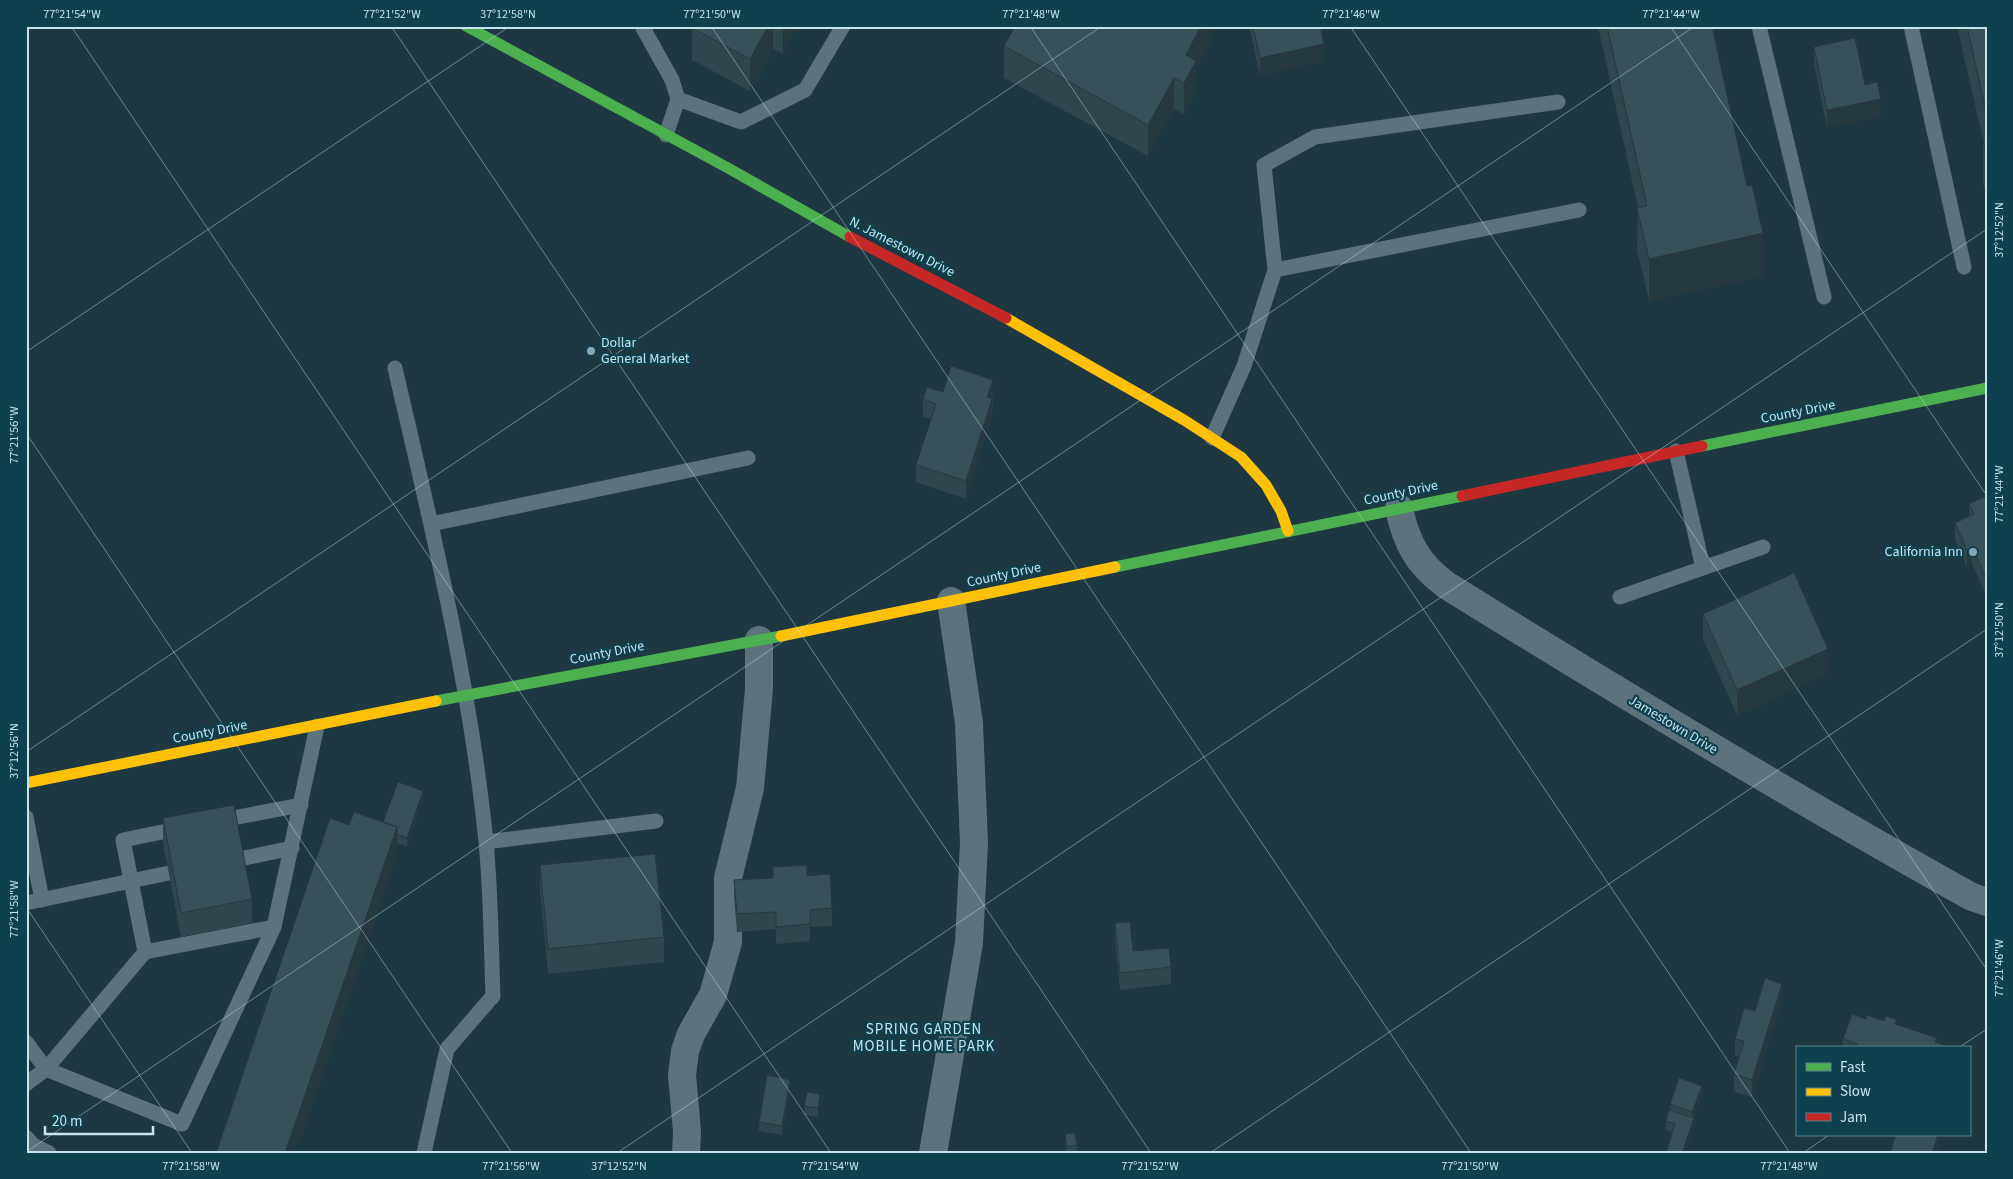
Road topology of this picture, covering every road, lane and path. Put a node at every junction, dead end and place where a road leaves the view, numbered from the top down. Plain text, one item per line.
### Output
1 (466, 26) edge
2 (644, 26) edge
3 (843, 26) edge
4 (1759, 26) edge
5 (1911, 26) edge
6 (678, 99) junction
7 (1558, 102) dead end
8 (666, 135) junction
9 (1579, 210) dead end
10 (1964, 267) dead end
11 (1275, 270) junction
12 (1824, 297) dead end
13 (395, 368) dead end
14 (1987, 388) edge
15 (1212, 438) junction
16 (1676, 451) junction
17 (748, 458) dead end
18 (1400, 508) junction
19 (430, 524) junction
20 (1288, 531) junction
21 (1763, 547) dead end
22 (1703, 568) junction
23 (1620, 597) dead end
24 (951, 601) junction
25 (759, 640) junction
26 (466, 695) junction
27 (317, 726) junction
28 (26, 783) edge
29 (301, 804) junction
30 (26, 818) edge
31 (656, 820) dead end
32 (486, 842) junction
33 (292, 848) junction
34 (240, 859) edge
35 (168, 873) edge
36 (131, 881) junction
37 (42, 900) junction
38 (1987, 902) edge
39 (26, 903) edge
40 (274, 927) junction
41 (145, 952) junction
42 (26, 1042) edge
43 (46, 1069) junction
44 (26, 1084) edge
45 (26, 1138) edge
46 (49, 1153) edge
47 (424, 1153) edge
48 (686, 1153) edge
49 (933, 1153) edge

1 - 8 main road, N. Jamestown Drive
2 - 6 lane
3 - 6 lane
4 - 12 lane
5 - 10 lane
6 - 8 lane
7 - 11 lane
8 - 15 main road, N. Jamestown Drive
9 - 11 lane
11 - 15 lane
13 - 19 lane
14 - 16 main road, County Drive
15 - 20 main road, N. Jamestown Drive
16 - 18 main road, County Drive
16 - 22 lane
17 - 19 lane
18 - 20 main road, County Drive
18 - 38 street, Jamestown Drive
19 - 26 lane
20 - 24 main road, County Drive
21 - 22 lane
22 - 23 lane
24 - 25 main road, County Drive
24 - 49 street
25 - 26 main road, County Drive
25 - 48 street
26 - 27 main road, County Drive
26 - 32 lane
27 - 28 main road, County Drive
27 - 29 lane
29 - 33 lane
29 - 36 lane
30 - 37 lane
31 - 32 lane
32 - 47 lane
33 - 34 lane
33 - 40 lane
35 - 36 lane
36 - 37 lane
36 - 41 lane
37 - 39 lane
40 - 41 lane
40 - 43 lane
41 - 43 lane
42 - 43 lane
43 - 44 lane
45 - 46 lane

